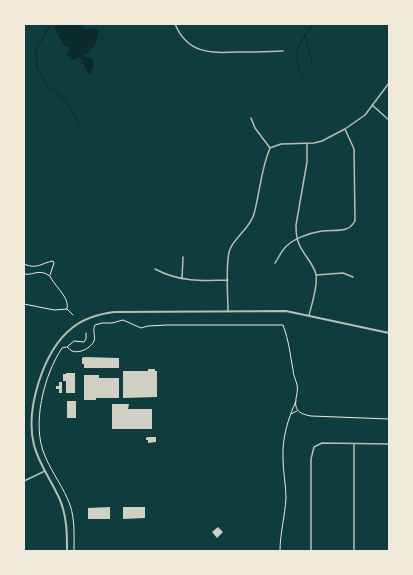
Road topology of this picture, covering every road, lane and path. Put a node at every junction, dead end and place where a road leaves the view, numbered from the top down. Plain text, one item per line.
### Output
1 (176, 24) edge
2 (283, 51) dead end
3 (389, 82) edge
4 (372, 106) junction
5 (251, 118) dead end
6 (389, 120) edge
7 (345, 129) junction
8 (307, 144) junction
9 (270, 148) junction
10 (297, 240) junction
11 (183, 257) dead end
12 (275, 263) dead end
13 (24, 264) edge
14 (155, 269) dead end
15 (24, 274) edge
16 (316, 275) junction
17 (50, 276) junction
18 (353, 277) dead end
19 (182, 279) junction
20 (228, 280) junction
21 (24, 304) edge
22 (67, 309) junction
23 (228, 311) junction
24 (73, 315) dead end
25 (309, 315) junction
26 (86, 333) dead end
27 (389, 333) edge
28 (67, 347) junction
29 (296, 400) junction
30 (298, 410) junction
31 (291, 414) junction
32 (389, 419) edge
33 (354, 444) junction
34 (389, 444) edge
35 (45, 472) junction
36 (24, 481) edge
37 (67, 551) edge
38 (74, 551) edge
39 (280, 551) edge
40 (311, 551) edge
41 (354, 551) edge

1 - 2 street
3 - 4 street
4 - 6 street
4 - 7 street
5 - 9 street
7 - 8 street
7 - 10 street
8 - 9 street
8 - 10 street
9 - 20 street
10 - 12 street
10 - 16 street
11 - 19 street
13 - 17 path
14 - 19 street
15 - 17 path
16 - 18 street
16 - 25 street
17 - 22 path
19 - 20 street
20 - 23 street
21 - 22 path
22 - 24 path
23 - 25 street
23 - 35 street
25 - 27 street
26 - 28 path
28 - 29 path
28 - 38 path
29 - 30 path
29 - 31 path
30 - 31 path
30 - 32 path
31 - 39 path
33 - 34 street
33 - 40 street
33 - 41 street
35 - 36 street
35 - 37 street

